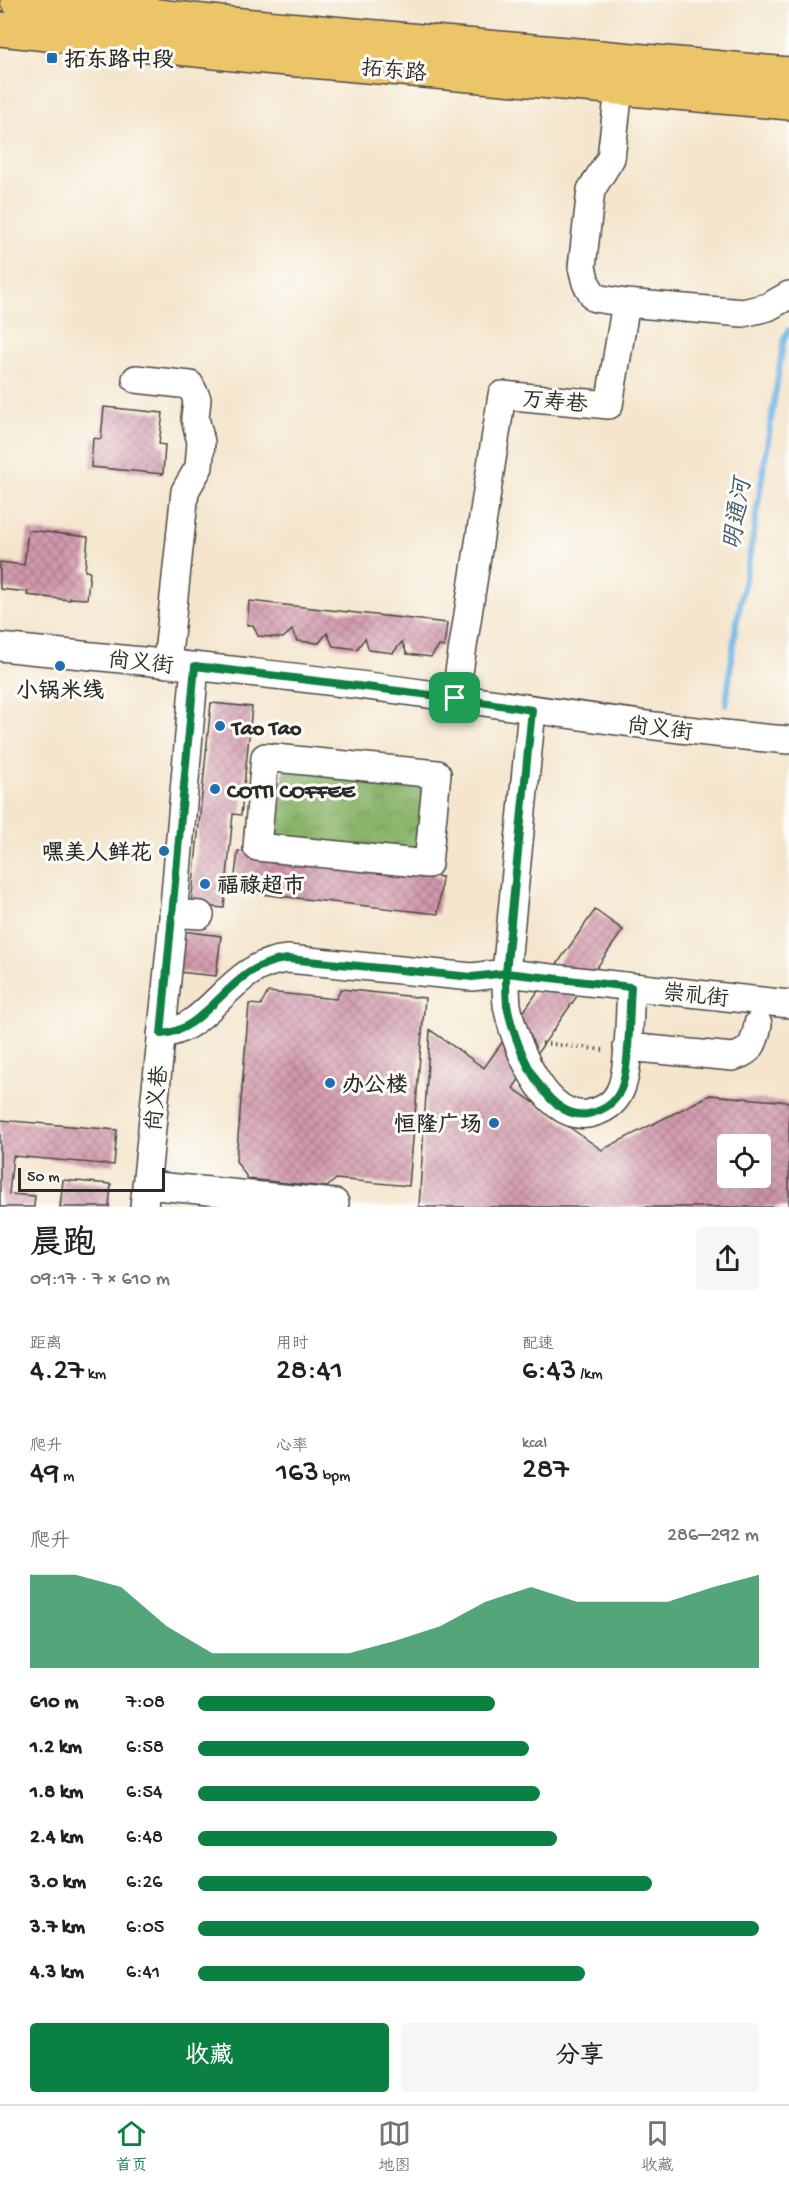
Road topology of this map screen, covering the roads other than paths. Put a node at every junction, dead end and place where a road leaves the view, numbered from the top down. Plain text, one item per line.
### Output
1 (17, 0) edge
2 (0, 29) edge
3 (789, 74) edge
4 (619, 89) junction
5 (789, 103) edge
6 (789, 295) edge
7 (626, 303) junction
8 (136, 379) dead end
9 (0, 647) edge
10 (167, 664) junction
11 (195, 666) junction
12 (455, 698) junction
13 (532, 710) junction
14 (789, 740) edge
15 (428, 864) joint
16 (506, 973) junction
17 (631, 987) junction
18 (789, 1004) edge
19 (758, 1024) dead end
20 (161, 1034) junction
21 (616, 1048) junction
22 (145, 1196) edge
23 (335, 1203) dead end

1 - 3 main road, 拓东路
2 - 4 main road, 拓东路
4 - 5 main road, 拓东路
4 - 7 street
6 - 7 street
7 - 12 street, 万寿巷
8 - 10 street
9 - 10 street, 尚义街
10 - 11 street, 尚义街
11 - 12 street, 尚义街
11 - 20 street, 尚义巷
12 - 13 street, 尚义街
13 - 14 street, 尚义街
13 - 16 street
15 - 15 street
16 - 17 street, 崇礼街
16 - 20 street, 崇礼街
16 - 21 street
17 - 18 street, 崇礼街
17 - 21 street
19 - 21 street
20 - 22 street, 尚义巷
22 - 23 street

